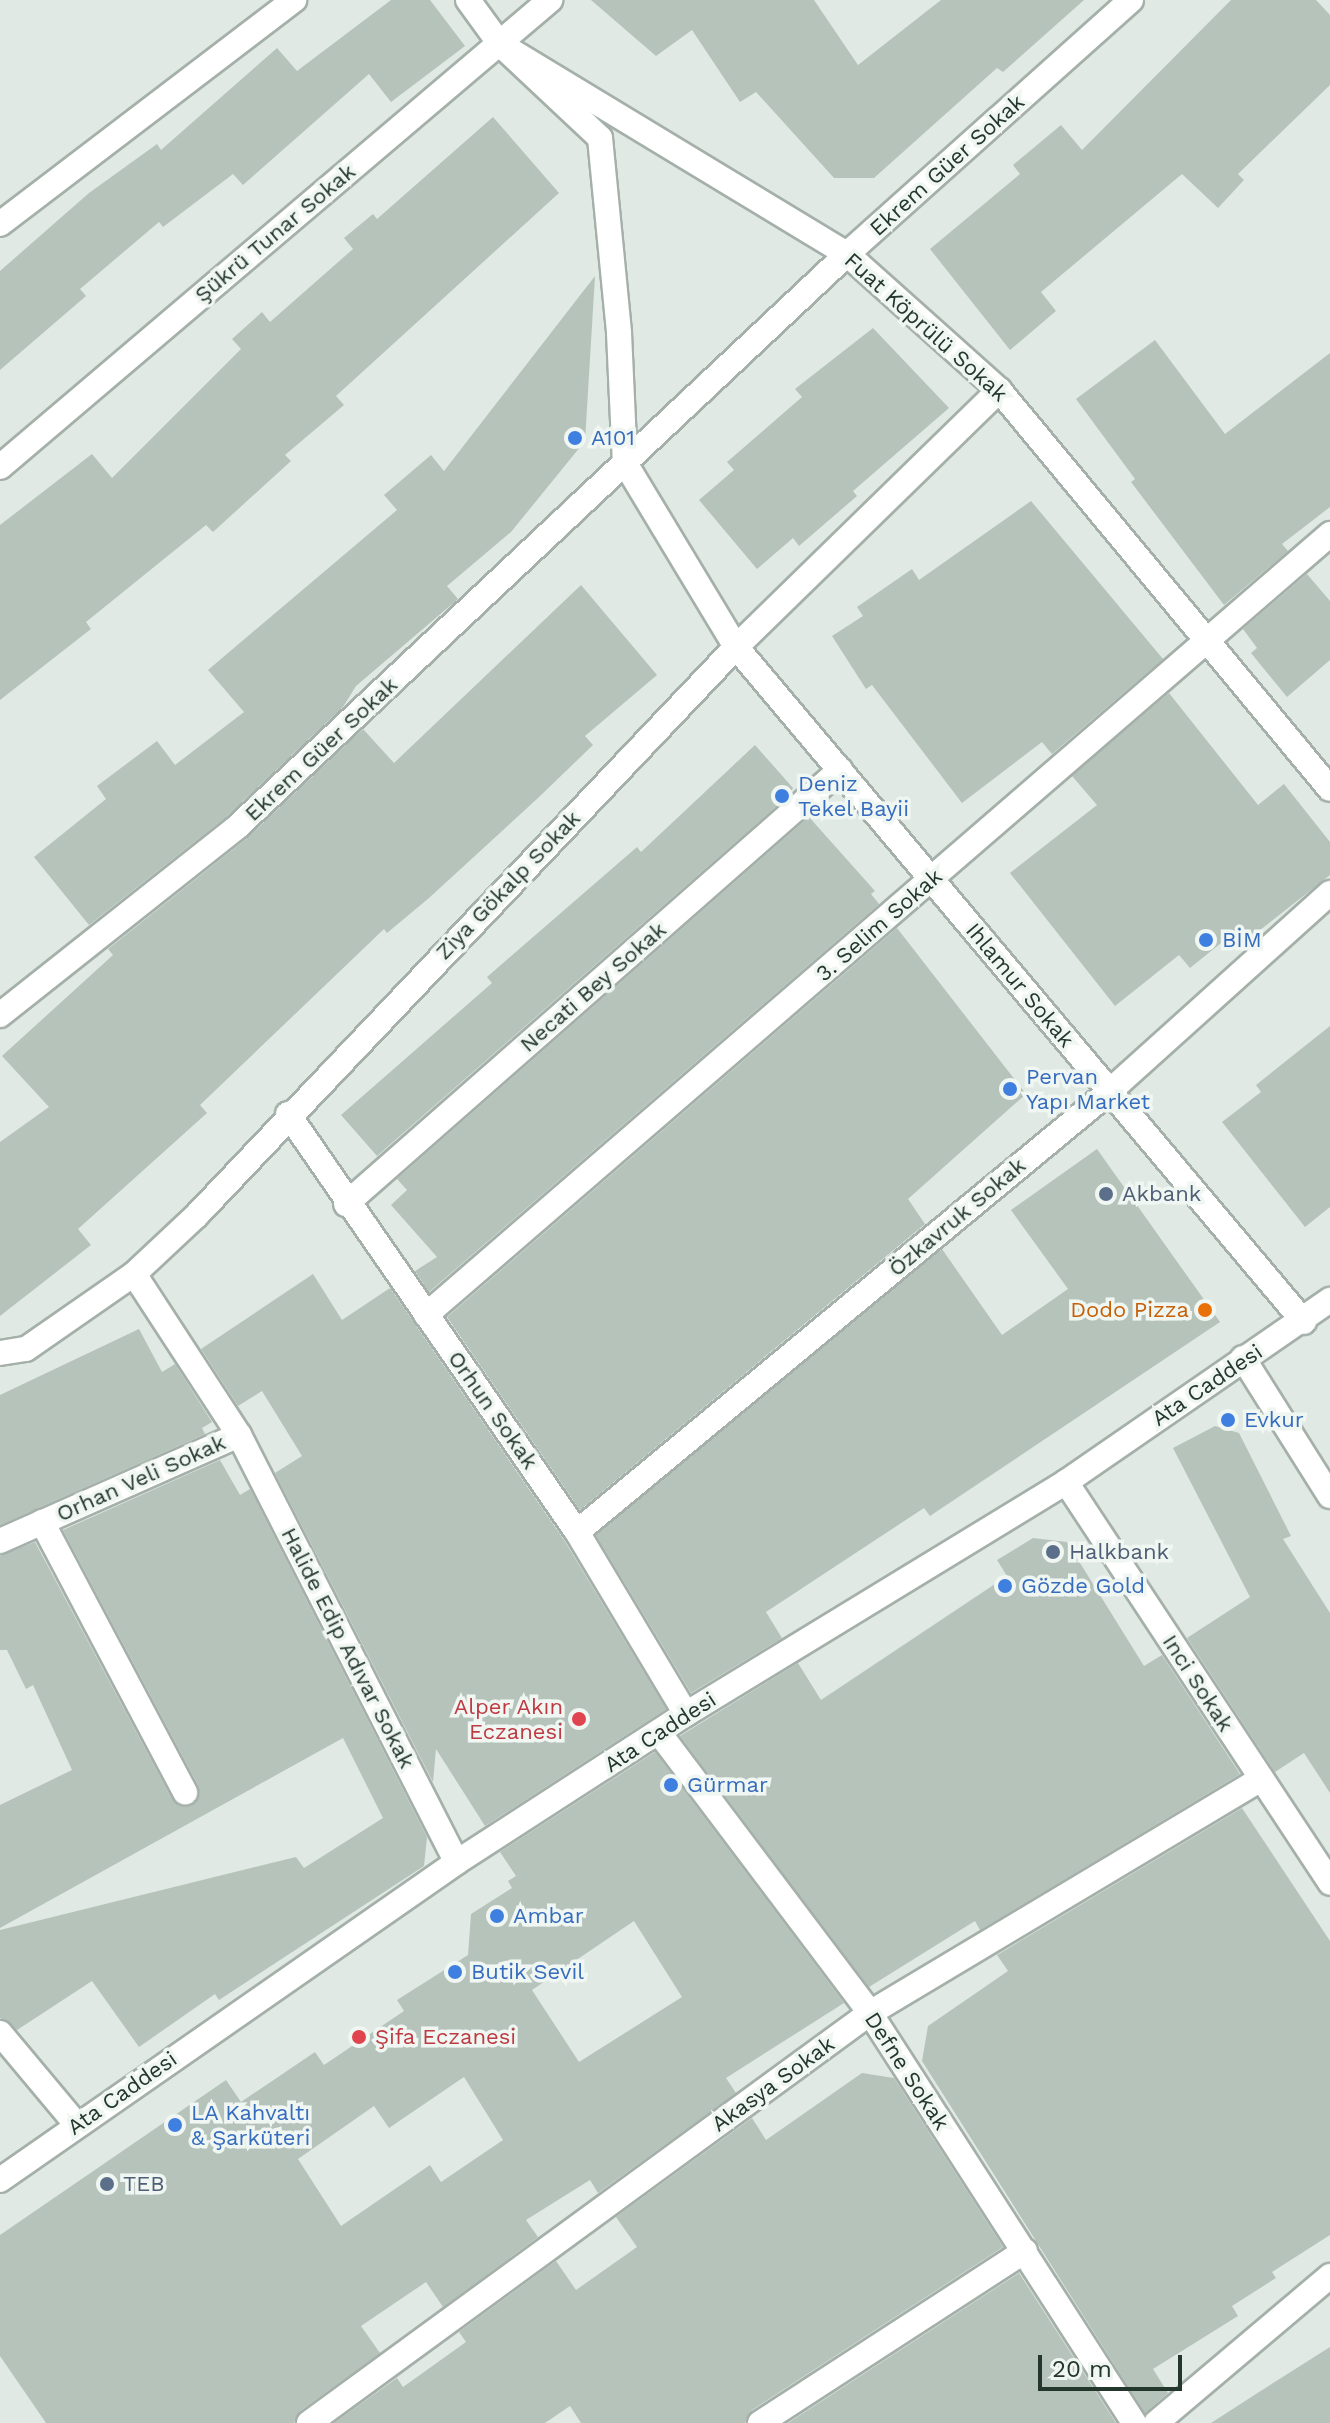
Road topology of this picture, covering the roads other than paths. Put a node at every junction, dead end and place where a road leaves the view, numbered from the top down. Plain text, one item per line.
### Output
1 (294, 0) edge
2 (468, 0) edge
3 (550, 0) edge
4 (1131, 0) edge
5 (500, 44) junction
6 (0, 224) edge
7 (847, 254) junction
8 (999, 390) junction
9 (625, 463) junction
10 (0, 467) edge
11 (1330, 534) edge
12 (1208, 642) junction
13 (736, 647) junction
14 (840, 770) junction
15 (1330, 789) edge
16 (932, 880) junction
17 (1330, 893) edge
18 (0, 1015) edge
19 (1110, 1091) junction
20 (288, 1114) junction
21 (346, 1204) junction
22 (134, 1274) junction
23 (1330, 1300) edge
24 (426, 1315) junction
25 (1304, 1322) junction
26 (0, 1353) edge
27 (1243, 1358) junction
28 (239, 1435) junction
29 (1066, 1482) junction
30 (1330, 1496) edge
31 (42, 1522) junction
32 (577, 1532) junction
33 (0, 1541) edge
34 (686, 1714) junction
35 (660, 1734) junction
36 (1261, 1779) junction
37 (185, 1792) dead end
38 (457, 1862) junction
39 (1330, 1883) edge
40 (870, 2013) junction
41 (0, 2033) edge
42 (76, 2124) junction
43 (0, 2180) edge
44 (1025, 2251) junction
45 (1330, 2276) edge
46 (309, 2423) edge
47 (760, 2423) edge
48 (1134, 2423) edge
49 (1156, 2423) edge

1 - 6 street
2 - 5 street, Fuat Köprülü Sokak
3 - 5 street, Şükrü Tunar Sokak
4 - 7 street, Ekrem Güer Sokak
5 - 7 street, Fuat Köprülü Sokak
5 - 9 street
5 - 10 street, Şükrü Tunar Sokak
7 - 8 street, Fuat Köprülü Sokak
7 - 9 street, Ekrem Güer Sokak
8 - 12 street, Fuat Köprülü Sokak
8 - 13 street, Ziya Gökalp Sokak
9 - 13 street, Ihlamur Sokak
9 - 18 street, Ekrem Güer Sokak
11 - 12 street, 3. Selim Sokak
12 - 15 street, Fuat Köprülü Sokak
12 - 16 street, 3. Selim Sokak
13 - 14 street, Ihlamur Sokak
13 - 20 street, Ziya Gökalp Sokak
14 - 16 street, Ihlamur Sokak
14 - 21 street, Necati Bey Sokak
16 - 19 street, Ihlamur Sokak
16 - 24 street, 3. Selim Sokak
17 - 19 street, Özkavruk Sokak
19 - 25 street, Ihlamur Sokak
19 - 32 street, Özkavruk Sokak
20 - 21 street, Orhun Sokak
20 - 22 street, Ziya Gökalp Sokak
21 - 24 street, Orhun Sokak
22 - 26 street, Ziya Gökalp Sokak
22 - 28 street, Orhan Veli Sokak
23 - 25 street, Ata Caddesi
24 - 32 street, Orhun Sokak
25 - 27 street, Ata Caddesi
27 - 29 street, Ata Caddesi
27 - 30 street
28 - 31 street, Orhan Veli Sokak
28 - 38 street, Halide Edip Adıvar Sokak
29 - 34 street, Ata Caddesi
29 - 36 street, Inci Sokak
31 - 33 street, Orhan Veli Sokak
31 - 37 street
32 - 34 street, Orhun Sokak
34 - 35 street, Ata Caddesi
35 - 38 street, Ata Caddesi
35 - 40 street, Defne Sokak
36 - 39 street, Inci Sokak
36 - 40 street, Akasya Sokak
38 - 42 street, Ata Caddesi
40 - 44 street, Defne Sokak
40 - 46 street, Akasya Sokak
41 - 42 street
42 - 43 street, Ata Caddesi
44 - 47 street
44 - 48 street, Defne Sokak
45 - 49 street

